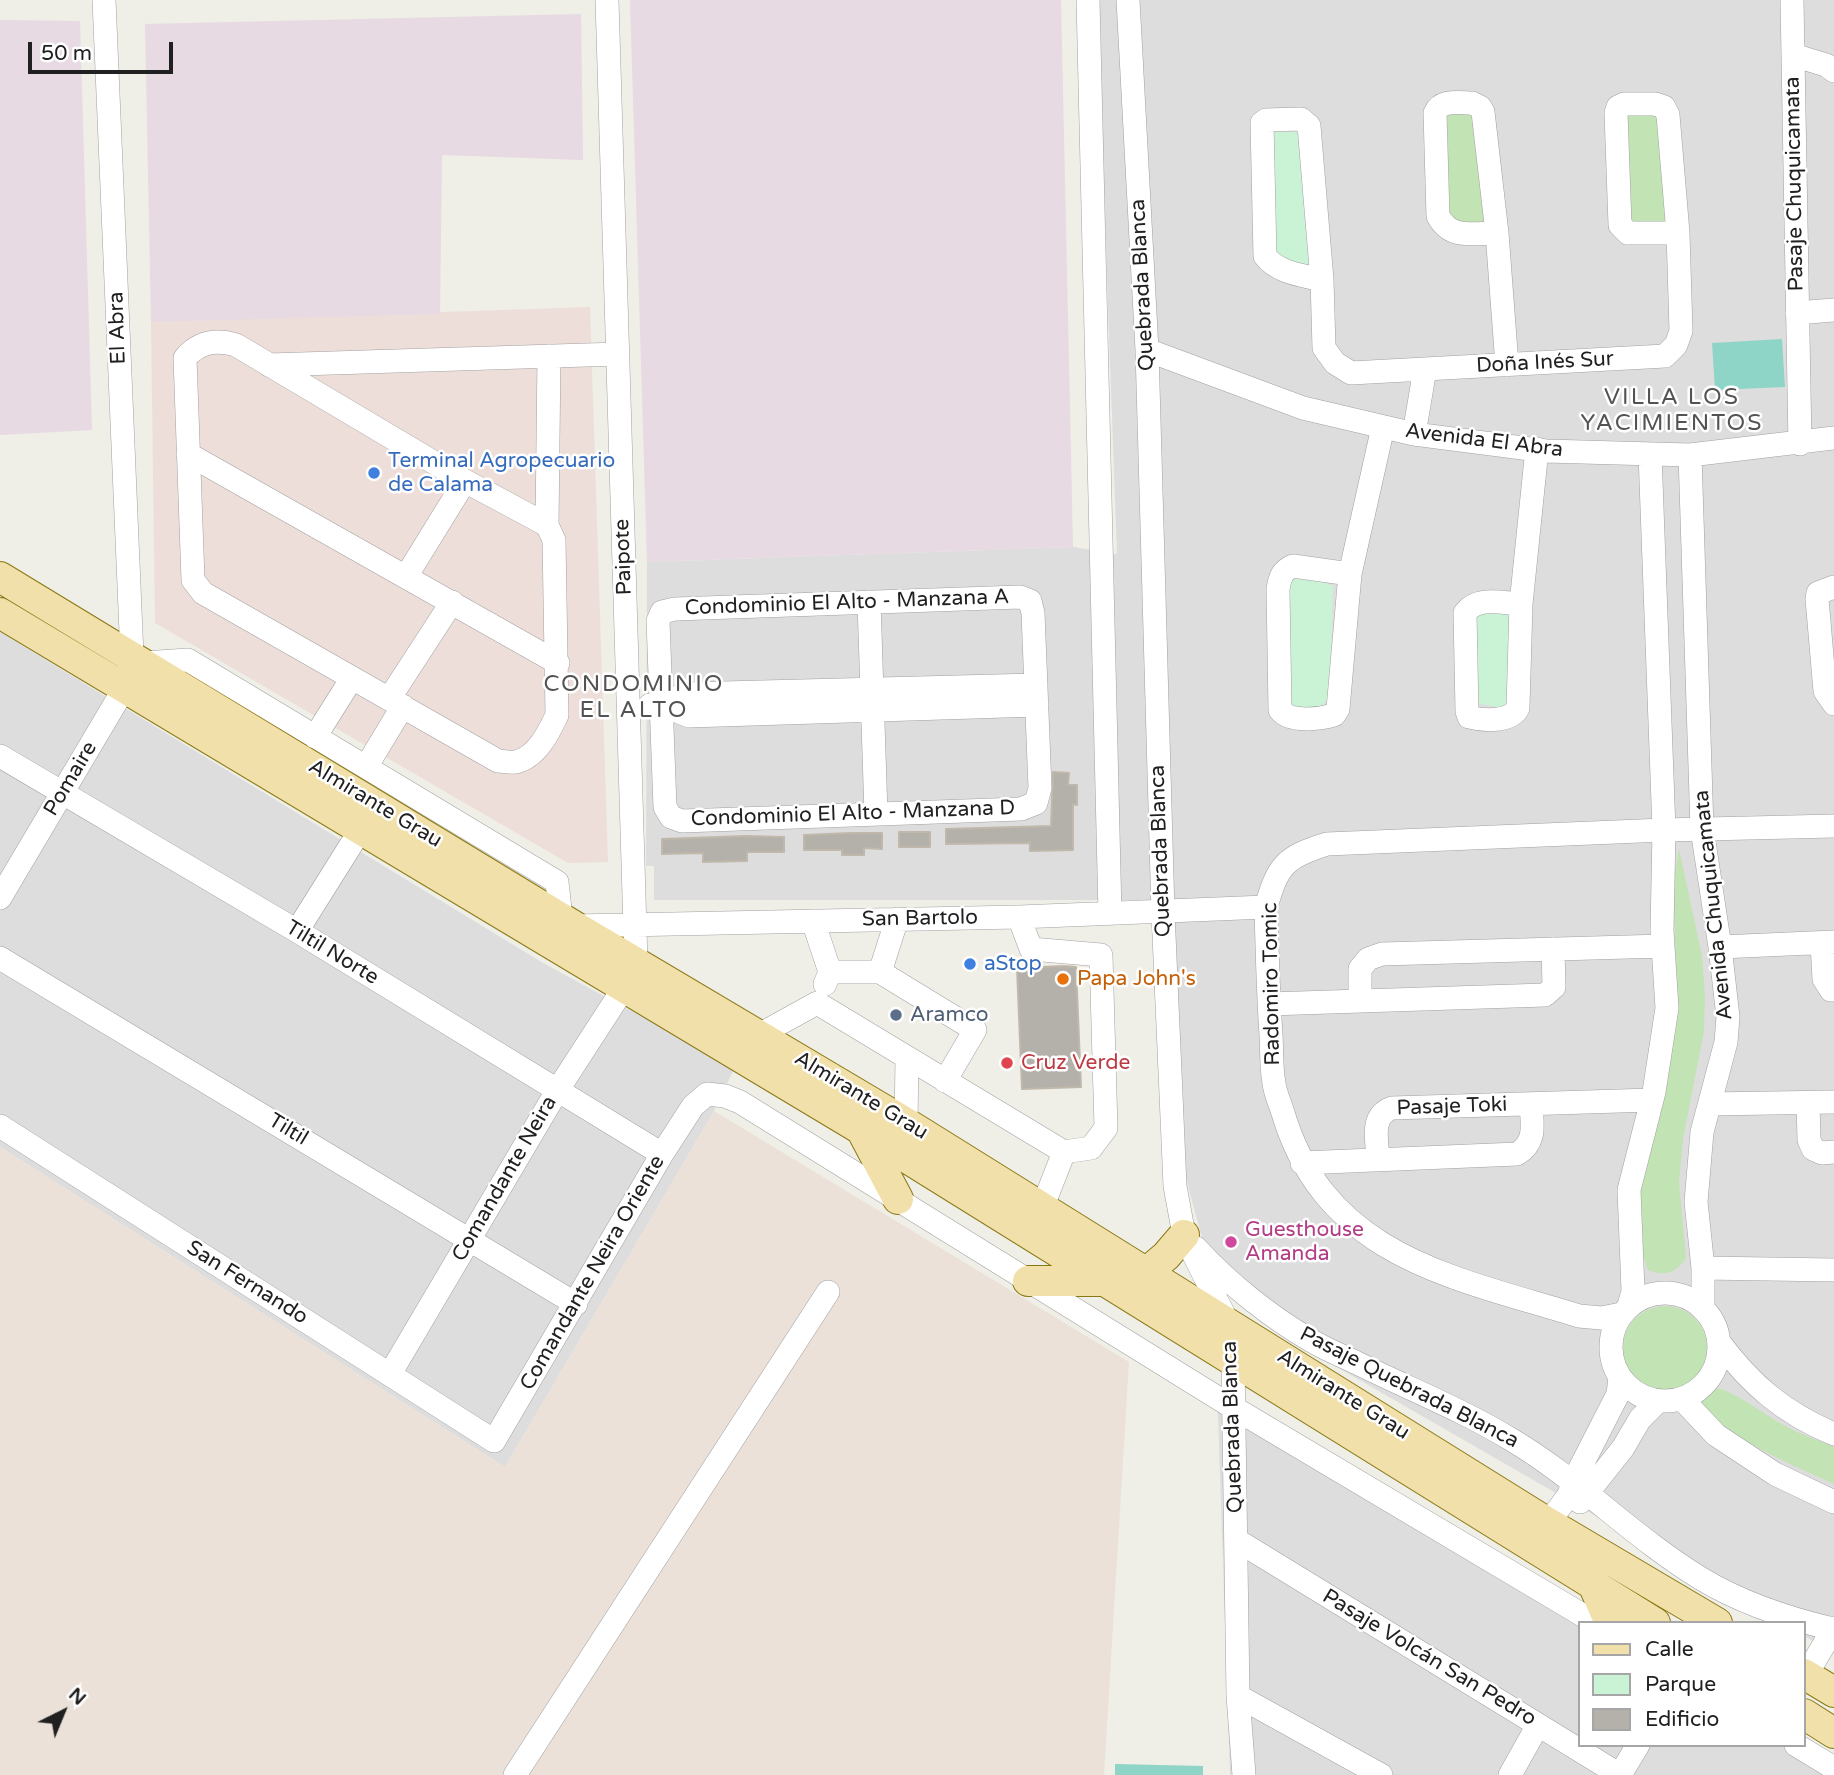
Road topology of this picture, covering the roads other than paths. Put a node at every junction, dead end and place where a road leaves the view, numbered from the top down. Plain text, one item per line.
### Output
1 (104, 0) edge
2 (607, 0) edge
3 (1088, 0) edge
4 (1128, 0) edge
5 (1792, 0) edge
6 (1793, 55) junction
7 (1834, 71) edge
8 (1497, 233) junction
9 (1678, 233) junction
10 (1322, 280) junction
11 (1834, 310) edge
12 (1797, 313) junction
13 (1147, 350) junction
14 (618, 354) junction
15 (549, 356) junction
16 (269, 365) junction
17 (1507, 365) junction
18 (1425, 369) junction
19 (1383, 427) junction
20 (1414, 434) junction
21 (1834, 438) edge
22 (1800, 444) junction
23 (1536, 449) junction
24 (188, 454) junction
25 (1650, 454) junction
26 (1690, 455) junction
27 (465, 481) junction
28 (547, 525) junction
29 (1350, 574) junction
30 (407, 575) junction
31 (0, 577) edge
32 (1834, 587) edge
33 (452, 602) junction
34 (869, 602) junction
35 (1521, 604) junction
36 (0, 613) edge
37 (138, 660) junction
38 (558, 663) junction
39 (352, 678) junction
40 (125, 687) junction
41 (1037, 695) junction
42 (872, 700) junction
43 (396, 703) junction
44 (1834, 704) edge
45 (662, 705) junction
46 (628, 707) junction
47 (316, 737) junction
48 (0, 756) edge
49 (366, 767) junction
50 (63, 793) junction
51 (876, 814) junction
52 (1834, 826) edge
53 (361, 829) junction
54 (1702, 829) junction
55 (1664, 830) junction
56 (0, 898) edge
57 (1266, 907) junction
58 (1163, 912) junction
59 (1110, 914) junction
60 (1019, 917) junction
61 (897, 919) junction
62 (813, 921) junction
63 (567, 922) junction
64 (635, 924) junction
65 (297, 932) junction
66 (1828, 942) edge
67 (1663, 946) junction
68 (1720, 947) junction
69 (1553, 949) junction
70 (0, 958) edge
71 (880, 971) junction
72 (830, 972) junction
73 (630, 974) junction
74 (1834, 990) edge
75 (1360, 1001) junction
76 (817, 1003) junction
77 (1269, 1004) junction
78 (759, 1035) junction
79 (907, 1059) junction
80 (945, 1081) junction
81 (557, 1091) junction
82 (1652, 1100) junction
83 (1834, 1102) edge
84 (1808, 1103) junction
85 (1531, 1104) junction
86 (1710, 1104) junction
87 (905, 1123) junction
88 (0, 1126) edge
89 (862, 1130) junction
90 (1063, 1152) junction
91 (1834, 1152) edge
92 (662, 1154) junction
93 (1378, 1159) junction
94 (1302, 1163) junction
95 (898, 1199) junction
96 (1042, 1208) junction
97 (1184, 1235) junction
98 (470, 1239) junction
99 (1703, 1268) junction
100 (1834, 1270) edge
101 (1147, 1272) junction
102 (1104, 1280) junction
103 (1028, 1281) junction
104 (828, 1292) dead end
105 (576, 1304) junction
106 (1703, 1309) junction
107 (1625, 1310) junction
108 (1579, 1317) junction
109 (1228, 1323) junction
110 (1719, 1342) junction
111 (1611, 1344) junction
112 (1233, 1362) junction
113 (390, 1374) junction
114 (1620, 1378) junction
115 (1682, 1399) junction
116 (1658, 1401) junction
117 (1234, 1408) junction
118 (1834, 1434) edge
119 (494, 1441) joint
120 (1580, 1487) junction
121 (1834, 1502) edge
122 (1556, 1527) junction
123 (1238, 1541) junction
124 (1593, 1584) junction
125 (1593, 1621) edge
126 (1609, 1621) edge
127 (1652, 1621) edge
128 (1714, 1621) edge
129 (1801, 1621) edge
130 (1806, 1622) edge
131 (1834, 1628) edge
132 (1806, 1673) edge
133 (1806, 1676) edge
134 (1834, 1692) edge
135 (1238, 1696) junction
136 (1806, 1715) edge
137 (1538, 1725) junction
138 (1834, 1733) edge
139 (1637, 1747) edge
140 (1799, 1747) edge
141 (1834, 1768) edge
142 (515, 1775) edge
143 (1244, 1775) edge
144 (1381, 1775) edge
145 (1510, 1775) edge
146 (1620, 1775) edge

1 - 37 street, El Abra
2 - 14 street, Paipote
3 - 59 street
4 - 13 street, Quebrada Blanca
5 - 6 street, Pasaje Chuquicamata
6 - 7 street, Pasaje Chuquicamata
6 - 12 street, Pasaje Chuquicamata
8 - 8 street
8 - 17 street
9 - 9 street
9 - 17 street, Doña Inés Sur
10 - 10 street
10 - 18 street, Doña Inés Sur
11 - 12 street, Pasaje Chuquicamata
12 - 22 street, Pasaje Chuquicamata
13 - 19 street, Avenida El Abra
13 - 58 street, Quebrada Blanca
14 - 15 street
14 - 46 street, Paipote
15 - 16 street
15 - 28 street
16 - 24 street
16 - 27 street
17 - 18 street, Doña Inés Sur
18 - 20 street
19 - 20 street, Avenida El Abra
19 - 29 street
20 - 23 street, Avenida El Abra
21 - 22 street, Avenida El Abra
22 - 26 street, Avenida El Abra
23 - 25 street, Avenida El Abra
23 - 35 street
24 - 30 street
24 - 39 street
25 - 26 street, Avenida El Abra
25 - 55 street, Avenida Chuquicamata
26 - 54 street, Avenida Chuquicamata
27 - 28 street
27 - 30 street
28 - 38 street
29 - 29 street
30 - 33 street
31 - 37 main road, Almirante Grau
32 - 44 street
33 - 38 street
33 - 43 street
34 - 41 street, Condominio El Alto - Manzana A
34 - 42 street
34 - 45 street, Condominio El Alto - Manzana A
35 - 35 street
36 - 40 main road, Almirante Grau
37 - 40 street, Pomaire
37 - 47 street
37 - 63 main road, Almirante Grau
38 - 43 street
39 - 43 street
39 - 47 street
40 - 50 street, Pomaire
40 - 53 main road, Almirante Grau
41 - 42 street
41 - 51 street, Condominio El Alto - Manzana D
42 - 45 street
42 - 51 street
43 - 49 street
45 - 46 street
45 - 51 street, Condominio El Alto - Manzana D
46 - 64 street, Paipote
47 - 49 street
48 - 50 street, Tiltil Norte
49 - 63 street
50 - 56 street, Pomaire
50 - 65 street, Tiltil Norte
52 - 54 street, Radomiro Tomic
53 - 65 street
53 - 73 main road, Almirante Grau
54 - 55 street, Radomiro Tomic
54 - 68 street, Avenida Chuquicamata
55 - 57 street, Radomiro Tomic
55 - 67 street, Avenida Chuquicamata
57 - 58 street, San Bartolo
57 - 77 street, Radomiro Tomic
58 - 59 street, San Bartolo
58 - 97 street, Quebrada Blanca
59 - 60 street, San Bartolo
60 - 61 street, San Bartolo
60 - 90 street
61 - 62 street, San Bartolo
61 - 71 street
62 - 64 street, San Bartolo
62 - 72 street
63 - 64 street, San Bartolo
63 - 73 main road, Almirante Grau
64 - 73 street, Paipote
65 - 81 street, Tiltil Norte
66 - 68 street
66 - 74 street
67 - 69 street
67 - 82 street, Avenida Chuquicamata
68 - 86 street, Avenida Chuquicamata
69 - 75 street
69 - 75 street
70 - 98 street, Tiltil
71 - 72 street
71 - 80 street
72 - 76 street
73 - 78 main road, Almirante Grau
73 - 81 street, Comandante Neira
73 - 89 main road, Almirante Grau
75 - 77 street
76 - 78 street
76 - 79 street
77 - 94 street, Radomiro Tomic
78 - 87 main road, Almirante Grau
79 - 80 street
79 - 87 street
80 - 90 street
81 - 92 street, Tiltil Norte
81 - 98 street, Comandante Neira
82 - 85 street, Pasaje Toki
82 - 107 street, Avenida Chuquicamata
83 - 84 street
84 - 86 street
84 - 91 street
85 - 93 street, Pasaje Toki
85 - 93 street, Pasaje Toki
86 - 99 street, Avenida Chuquicamata
87 - 96 main road, Almirante Grau
88 - 113 street, San Fernando
89 - 95 main road
89 - 102 main road, Almirante Grau
90 - 96 street
92 - 95 street, Comandante Neira Oriente
92 - 105 street, Comandante Neira Oriente
93 - 94 street, Pasaje Toki
94 - 108 street, Radomiro Tomic
95 - 103 street
96 - 101 main road, Almirante Grau
97 - 101 main road
97 - 109 street, Quebrada Blanca
97 - 120 street, Pasaje Quebrada Blanca
98 - 105 street, Tiltil
98 - 113 street, Comandante Neira
99 - 100 street
99 - 106 street, Avenida Chuquicamata
101 - 109 main road, Almirante Grau
102 - 103 main road
102 - 112 main road, Almirante Grau
103 - 117 street
104 - 142 street
105 - 119 street, Comandante Neira Oriente
106 - 107 street
106 - 110 street, Avenida Chuquicamata
107 - 108 street, Radomiro Tomic
107 - 111 street, Avenida Chuquicamata
108 - 111 street, Radomiro Tomic
109 - 112 street, Quebrada Blanca
109 - 122 main road, Almirante Grau
110 - 115 street
110 - 118 street, Avenida Chuquicamata
111 - 114 street
112 - 117 street, Quebrada Blanca
112 - 124 main road, Almirante Grau
113 - 119 street, San Fernando
114 - 116 street
114 - 120 street
115 - 116 street
115 - 121 street
116 - 120 street
117 - 123 street, Quebrada Blanca
117 - 125 street
120 - 122 street
120 - 129 street, Pasaje Quebrada Blanca
122 - 128 main road, Almirante Grau
123 - 135 street, Quebrada Blanca
123 - 137 street, Pasaje Volcán San Pedro
124 - 126 main road
124 - 127 main road, Almirante Grau
130 - 131 street, Pasaje Quebrada Blanca
131 - 132 street
133 - 134 main road
135 - 143 street, Quebrada Blanca
135 - 144 street
136 - 138 main road
137 - 145 street
137 - 146 street, Pasaje Volcán San Pedro
139 - 146 street
140 - 141 street

